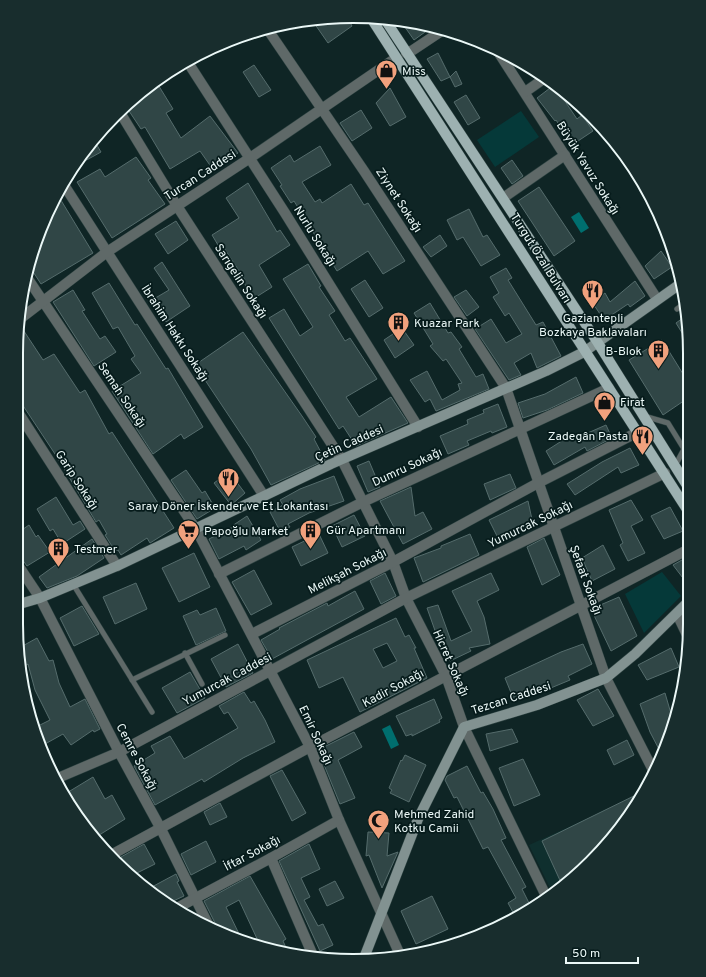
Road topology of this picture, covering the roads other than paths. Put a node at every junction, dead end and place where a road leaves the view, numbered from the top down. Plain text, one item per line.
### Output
1 (375, 24) edge
2 (389, 25) edge
3 (270, 33) edge
4 (437, 34) edge
5 (406, 53) junction
6 (396, 58) junction
7 (503, 59) edge
8 (190, 66) edge
9 (540, 82) edge
10 (525, 92) junction
11 (321, 109) junction
12 (123, 117) edge
13 (565, 155) junction
14 (250, 158) junction
15 (67, 189) edge
16 (503, 198) junction
17 (177, 206) junction
18 (108, 252) junction
19 (31, 283) edge
20 (676, 287) edge
21 (657, 300) junction
22 (44, 302) junction
23 (680, 307) edge
24 (677, 309) dead end
25 (26, 315) edge
26 (598, 343) junction
27 (584, 352) junction
28 (506, 388) junction
29 (609, 388) junction
30 (643, 416) junction
31 (23, 421) edge
32 (418, 427) junction
33 (520, 428) junction
34 (638, 432) junction
35 (683, 447) edge
36 (683, 451) edge
37 (342, 460) junction
38 (675, 466) junction
39 (665, 473) junction
40 (683, 480) edge
41 (538, 483) junction
42 (264, 496) junction
43 (364, 502) junction
44 (683, 503) edge
45 (553, 528) junction
46 (196, 529) junction
47 (683, 552) edge
48 (393, 562) junction
49 (117, 566) junction
50 (23, 572) edge
51 (219, 574) junction
52 (73, 584) junction
53 (40, 598) junction
54 (406, 598) junction
55 (23, 603) edge
56 (581, 606) junction
57 (683, 608) edge
58 (677, 614) junction
59 (683, 626) edge
60 (252, 634) junction
61 (225, 635) dead end
62 (185, 653) junction
63 (270, 670) junction
64 (446, 676) junction
65 (606, 678) junction
66 (132, 680) junction
67 (202, 684) dead end
68 (152, 712) dead end
69 (464, 727) junction
70 (310, 747) junction
71 (119, 752) junction
72 (650, 767) edge
73 (61, 777) edge
74 (339, 820) junction
75 (161, 829) junction
76 (116, 853) edge
77 (271, 858) junction
78 (544, 892) edge
79 (195, 898) junction
80 (181, 906) edge
81 (381, 914) junction
82 (206, 919) edge
83 (311, 951) edge
84 (398, 951) edge
85 (366, 953) edge

1 - 6 main road, Turgut Özal Bulvarı
2 - 5 main road, Turgut Özal Bulvarı
3 - 11 street, Ziynet Sokağı
4 - 5 street
5 - 16 main road, Turgut Özal Bulvarı
6 - 11 street, Turcan Caddesi
6 - 27 main road, Turgut Özal Bulvarı
7 - 10 street, Büyük Yavuz Sokağı
8 - 14 street, Nurlu Sokağı
9 - 10 street
10 - 13 street, Büyük Yavuz Sokağı
11 - 14 street, Turcan Caddesi
11 - 28 street, Ziynet Sokağı
12 - 17 street, Sarıgelin Sokağı
13 - 16 street
13 - 21 street, Büyük Yavuz Sokağı
14 - 17 street, Turcan Caddesi
14 - 32 street, Nurlu Sokağı
15 - 18 street, İbrahim Hakkı Sokağı
16 - 26 main road, Turgut Özal Bulvarı
17 - 18 street, Turcan Caddesi
17 - 37 street, Sarıgelin Sokağı
18 - 22 street, Turcan Caddesi
18 - 42 street, İbrahim Hakkı Sokağı
19 - 22 street, Semah Sokağı
20 - 21 street, Çetin Caddesi
21 - 26 street, Çetin Caddesi
22 - 25 street, Turcan Caddesi
22 - 46 street, Semah Sokağı
23 - 24 lane
26 - 27 street, Çetin Caddesi
26 - 30 main road, Turgut Özal Bulvarı
27 - 28 street, Çetin Caddesi
27 - 29 main road, Turgut Özal Bulvarı
28 - 32 street, Çetin Caddesi
28 - 33 street, Şefaat Sokağı
29 - 33 street, Dumru Sokağı
29 - 34 main road, Turgut Özal Bulvarı
30 - 35 lane
30 - 38 main road, Turgut Özal Bulvarı
31 - 49 street, Garip Sokağı
32 - 37 street, Çetin Caddesi
33 - 41 street, Şefaat Sokağı
33 - 43 street, Dumru Sokağı
34 - 39 main road, Turgut Özal Bulvarı
34 - 41 street
36 - 38 lane
37 - 42 street, Çetin Caddesi
37 - 43 street, Hicret Sokağı
38 - 40 main road, Turgut Özal Bulvarı
39 - 44 main road, Turgut Özal Bulvarı
39 - 45 street, Yumurcak Sokağı
41 - 45 street, Şefaat Sokağı
41 - 48 street, Melikşah Sokağı
42 - 46 street, Çetin Caddesi
43 - 48 street, Hicret Sokağı
43 - 51 street, Dumru Sokağı
45 - 54 street, Yumurcak Sokağı
45 - 56 street, Şefaat Sokağı
46 - 49 street, Çetin Caddesi
46 - 51 street, Emir Sokağı
47 - 56 street, Kadir Sokağı
48 - 54 street, Hicret Sokağı
48 - 60 street, Melikşah Sokağı
49 - 52 street, Çetin Caddesi
50 - 53 street, Cemre Sokağı
51 - 60 street, Emir Sokağı
52 - 53 street, Çetin Caddesi
52 - 66 lane
53 - 55 street, Çetin Caddesi
53 - 71 street, Cemre Sokağı
54 - 63 street, Yumurcak Caddesi
54 - 64 street, Hicret Sokağı
56 - 64 street, Kadir Sokağı
56 - 65 street, Şefaat Sokağı
57 - 58 street, Tezcan Caddesi
58 - 59 street
58 - 65 street, Tezcan Caddesi
60 - 63 street, Emir Sokağı
61 - 62 lane
62 - 66 lane
62 - 67 lane
63 - 70 street, Emir Sokağı
63 - 71 street, Yumurcak Caddesi
64 - 69 street, Hicret Sokağı
64 - 70 street, Kadir Sokağı
65 - 69 street, Tezcan Caddesi
65 - 72 street, Şefaat Sokağı
66 - 68 lane
69 - 78 street, Hicret Sokağı
69 - 81 street, Tezcan Caddesi
70 - 74 street, Emir Sokağı
70 - 75 street, Kadir Sokağı
71 - 73 street, Yumurcak Caddesi
71 - 75 street, Cemre Sokağı
74 - 77 street, İftar Sokağı
74 - 81 street, Emir Sokağı
75 - 76 street, Kadir Sokağı
75 - 79 street, Cemre Sokağı
77 - 79 street, İftar Sokağı
77 - 83 street
79 - 80 street, İftar Sokağı
79 - 82 street, Cemre Sokağı
81 - 84 street, Emir Sokağı
81 - 85 street, Tezcan Caddesi

